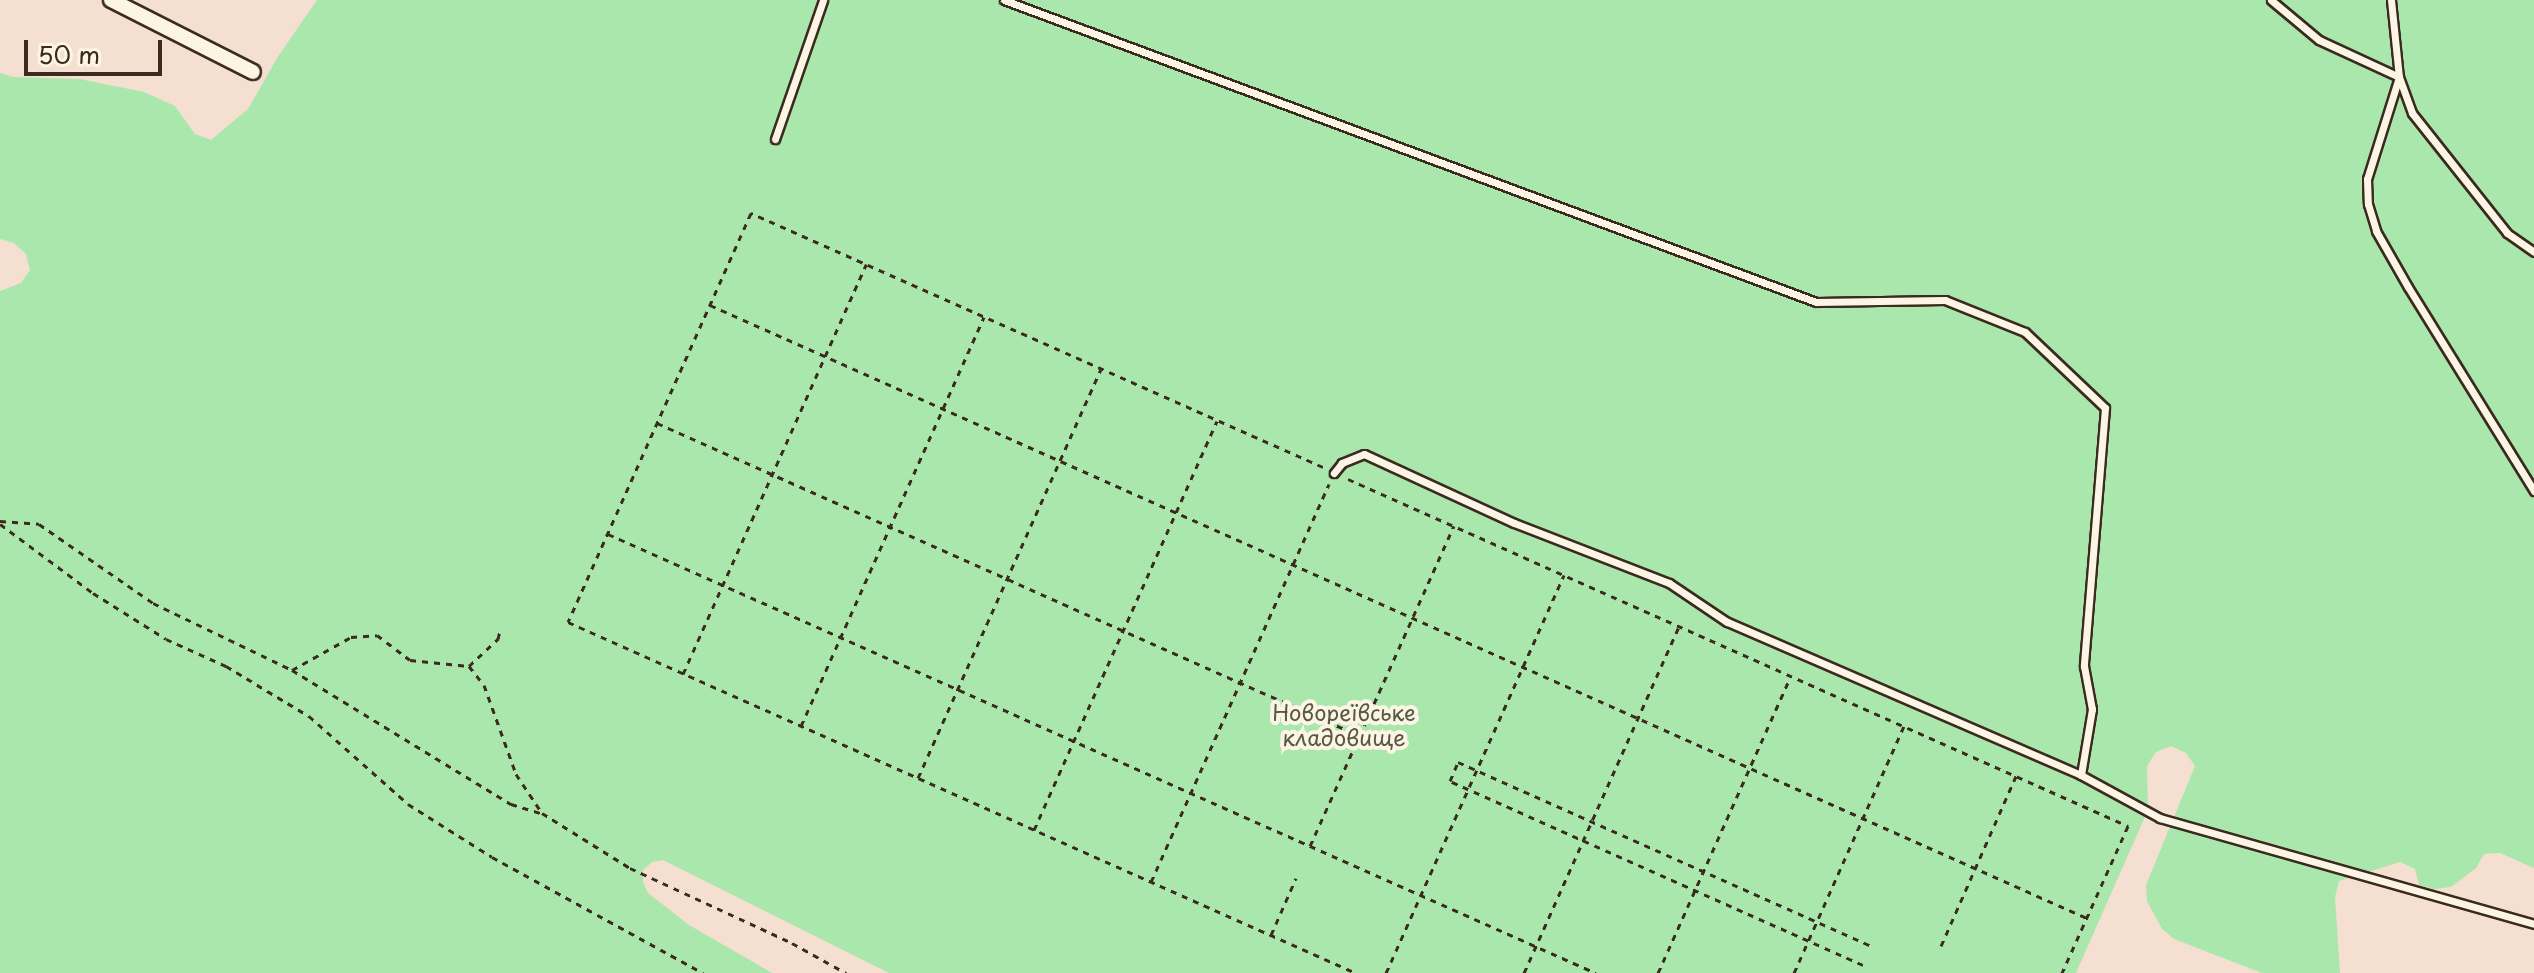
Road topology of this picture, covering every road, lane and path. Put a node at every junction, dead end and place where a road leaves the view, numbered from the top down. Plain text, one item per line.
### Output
1 (111, 0) edge
2 (823, 0) edge
3 (1004, 0) edge
4 (2271, 0) edge
5 (2391, 0) edge
6 (253, 72) dead end
7 (2399, 77) junction
8 (775, 139) dead end
9 (2534, 252) edge
10 (866, 264) junction
11 (710, 305) junction
12 (984, 317) junction
13 (825, 357) junction
14 (1101, 369) junction
15 (942, 409) junction
16 (1217, 421) junction
17 (657, 423) junction
18 (1060, 461) junction
19 (1334, 473) junction
20 (772, 474) junction
21 (2534, 491) edge
22 (1176, 513) junction
23 (0, 523) edge
24 (1454, 526) junction
25 (890, 527) junction
26 (608, 534) junction
27 (1293, 565) junction
28 (1564, 575) junction
29 (1007, 579) junction
30 (723, 585) junction
31 (1413, 618) junction
32 (1679, 626) junction
33 (500, 630) dead end
34 (1123, 631) junction
35 (840, 637) junction
36 (469, 666) junction
37 (1522, 667) junction
38 (292, 670) junction
39 (683, 674) junction
40 (1791, 676) junction
41 (1241, 683) junction
42 (958, 689) junction
43 (1638, 718) junction
44 (801, 726) junction
45 (1904, 726) junction
46 (1360, 736) junction
47 (1074, 741) junction
48 (1750, 768) junction
49 (1476, 770) junction
50 (2081, 775) junction
51 (2016, 776) junction
52 (918, 778) junction
53 (1468, 789) junction
54 (1191, 793) junction
55 (542, 813) junction
56 (1863, 818) junction
57 (1592, 822) junction
58 (1034, 830) junction
59 (1583, 841) junction
60 (1310, 846) junction
61 (1975, 868) junction
62 (1703, 871) junction
63 (1296, 878) dead end
64 (1151, 882) junction
65 (1695, 890) junction
66 (1420, 895) junction
67 (2087, 918) junction
68 (1817, 922) junction
69 (2534, 924) edge
70 (1271, 935) junction
71 (1808, 940) junction
72 (1536, 946) junction
73 (1872, 946) dead end
74 (1941, 946) dead end
75 (1863, 965) dead end
76 (703, 973) edge
77 (846, 973) edge
78 (1356, 973) edge
79 (1386, 973) edge
80 (1524, 973) edge
81 (1596, 973) edge
82 (1658, 973) edge
83 (1794, 973) edge
84 (2062, 973) edge

1 - 6 street
2 - 8 lane
3 - 50 lane
4 - 7 lane
5 - 7 lane
7 - 9 lane
7 - 21 lane
10 - 11 path
10 - 12 path
10 - 13 path
11 - 13 path
11 - 17 path
12 - 14 path
12 - 15 path
13 - 15 path
13 - 20 path
14 - 16 path
14 - 18 path
15 - 18 path
15 - 25 path
16 - 19 path
16 - 22 path
17 - 20 path
17 - 26 path
18 - 22 path
18 - 29 path
19 - 24 path
19 - 27 path
19 - 50 lane
20 - 25 path
20 - 30 path
22 - 27 path
22 - 34 path
23 - 38 path
23 - 76 path
24 - 28 path
24 - 31 path
25 - 29 path
25 - 35 path
26 - 30 path
26 - 39 path
27 - 31 path
27 - 41 path
28 - 32 path
28 - 37 path
29 - 34 path
29 - 42 path
30 - 35 path
30 - 39 path
31 - 37 path
31 - 46 path
32 - 40 path
32 - 43 path
33 - 36 path
34 - 41 path
34 - 47 path
35 - 42 path
35 - 44 path
36 - 38 path
36 - 55 path
37 - 43 path
37 - 49 path
38 - 55 path
39 - 44 path
40 - 45 path
40 - 48 path
41 - 46 path
41 - 54 path
42 - 47 path
42 - 52 path
43 - 48 path
43 - 57 path
44 - 52 path
45 - 51 path
45 - 56 path
46 - 60 path
47 - 54 path
47 - 58 path
48 - 56 path
48 - 62 path
49 - 53 path
49 - 53 path
49 - 57 path
50 - 69 lane
51 - 61 path
51 - 67 path
52 - 58 path
53 - 59 path
53 - 66 path
54 - 60 path
54 - 64 path
55 - 77 path
56 - 61 path
56 - 68 path
57 - 59 path
57 - 62 path
58 - 64 path
59 - 65 path
59 - 72 path
60 - 66 path
61 - 67 path
61 - 74 path
62 - 65 path
62 - 68 path
63 - 70 path
64 - 70 path
65 - 71 path
65 - 82 path
66 - 72 path
66 - 79 path
67 - 84 path
68 - 71 path
68 - 73 path
70 - 78 path
71 - 75 path
71 - 83 path
72 - 80 path
72 - 81 path

